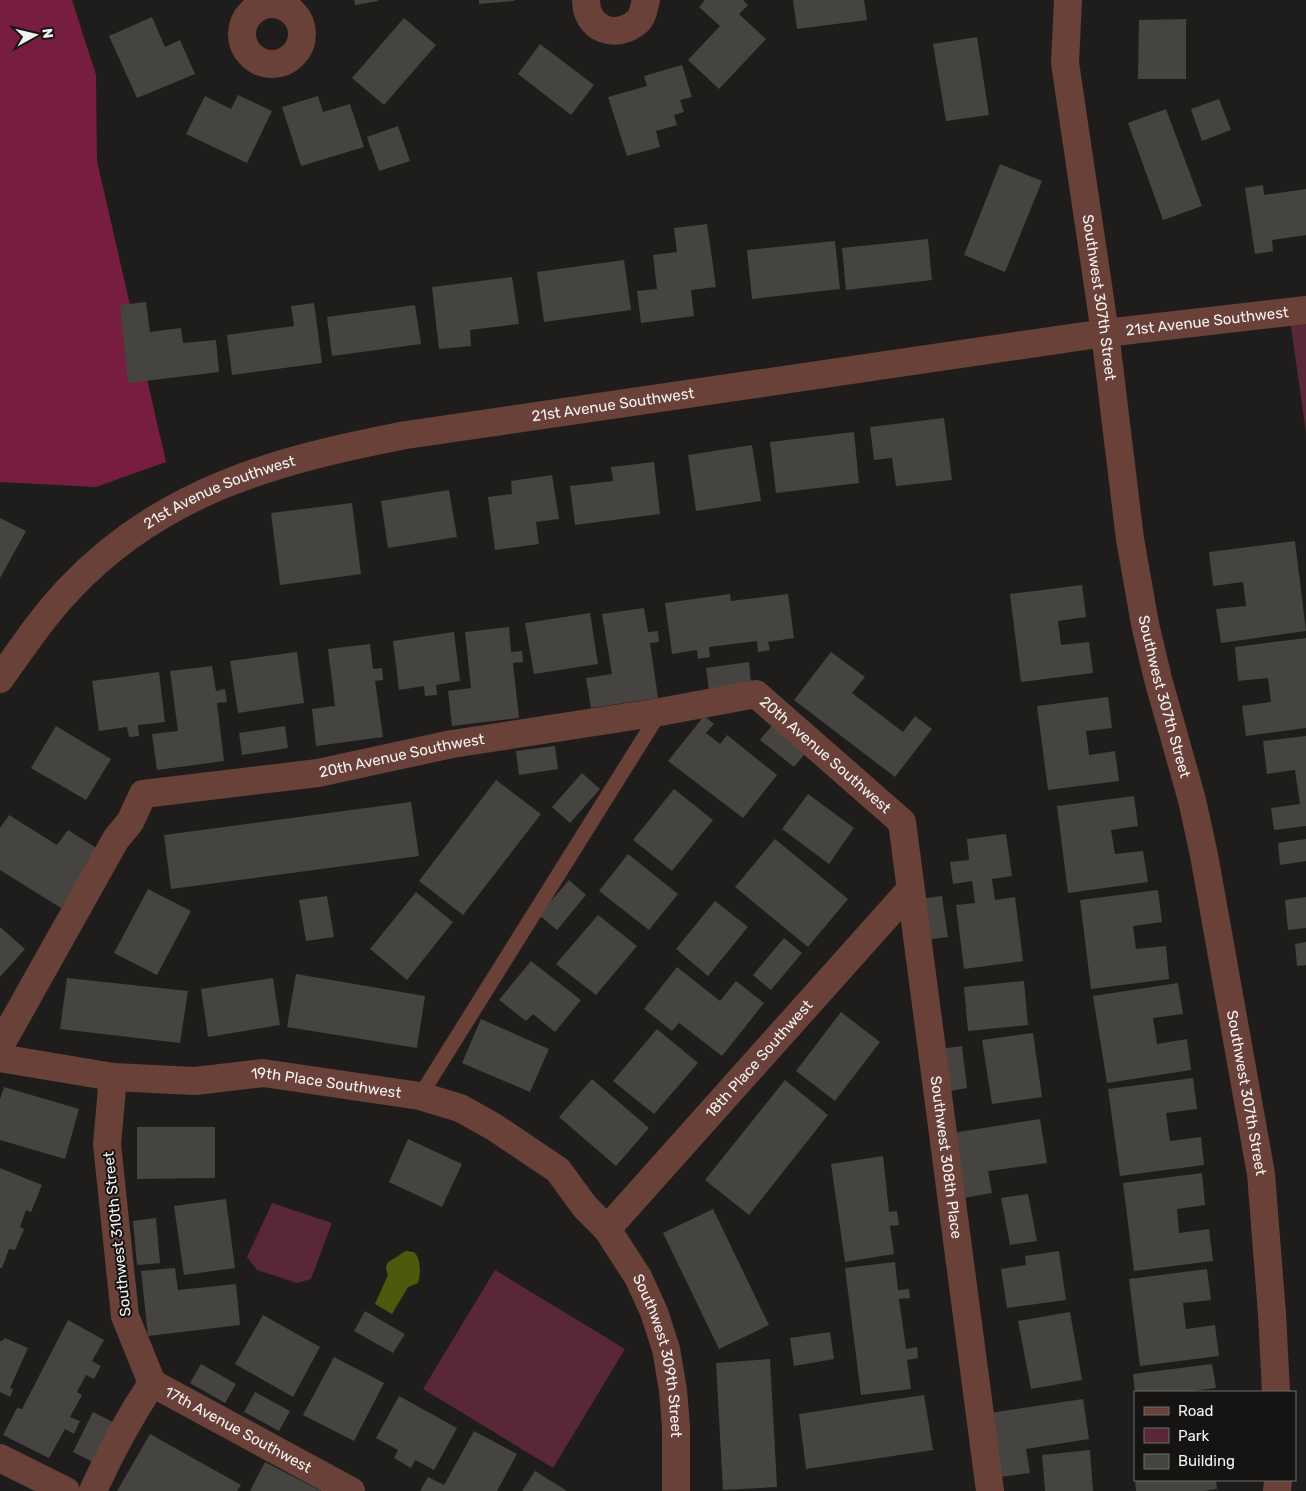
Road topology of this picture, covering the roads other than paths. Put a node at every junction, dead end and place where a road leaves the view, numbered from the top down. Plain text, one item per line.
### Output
1 (586, 0) edge
2 (646, 0) edge
3 (1068, 0) edge
4 (1306, 310) edge
5 (1105, 333) junction
6 (0, 679) edge
7 (660, 712) junction
8 (902, 822) joint
9 (910, 890) junction
10 (0, 1046) edge
11 (0, 1058) edge
12 (113, 1077) junction
13 (420, 1096) junction
14 (607, 1229) junction
15 (152, 1383) junction
16 (1276, 1391) edge
17 (0, 1458) edge
18 (66, 1491) edge
19 (92, 1491) edge
20 (351, 1491) edge
21 (676, 1491) edge
22 (990, 1491) edge

1 - 2 street
3 - 5 street, Southwest 307th Street
4 - 5 street, 21st Avenue Southwest
5 - 6 street, 21st Avenue Southwest
5 - 16 street, Southwest 307th Street
7 - 8 street, 20th Avenue Southwest
7 - 10 street, 20th Avenue Southwest
7 - 13 lane
8 - 9 street, Southwest 308th Place
9 - 14 street, 18th Place Southwest
9 - 22 street, Southwest 308th Place
11 - 12 street, 19th Place Southwest
12 - 13 street, 19th Place Southwest
12 - 15 street, Southwest 310th Street
13 - 14 street, 19th Place Southwest
14 - 21 street, Southwest 309th Street
15 - 19 street
15 - 20 street, 17th Avenue Southwest
17 - 18 street

